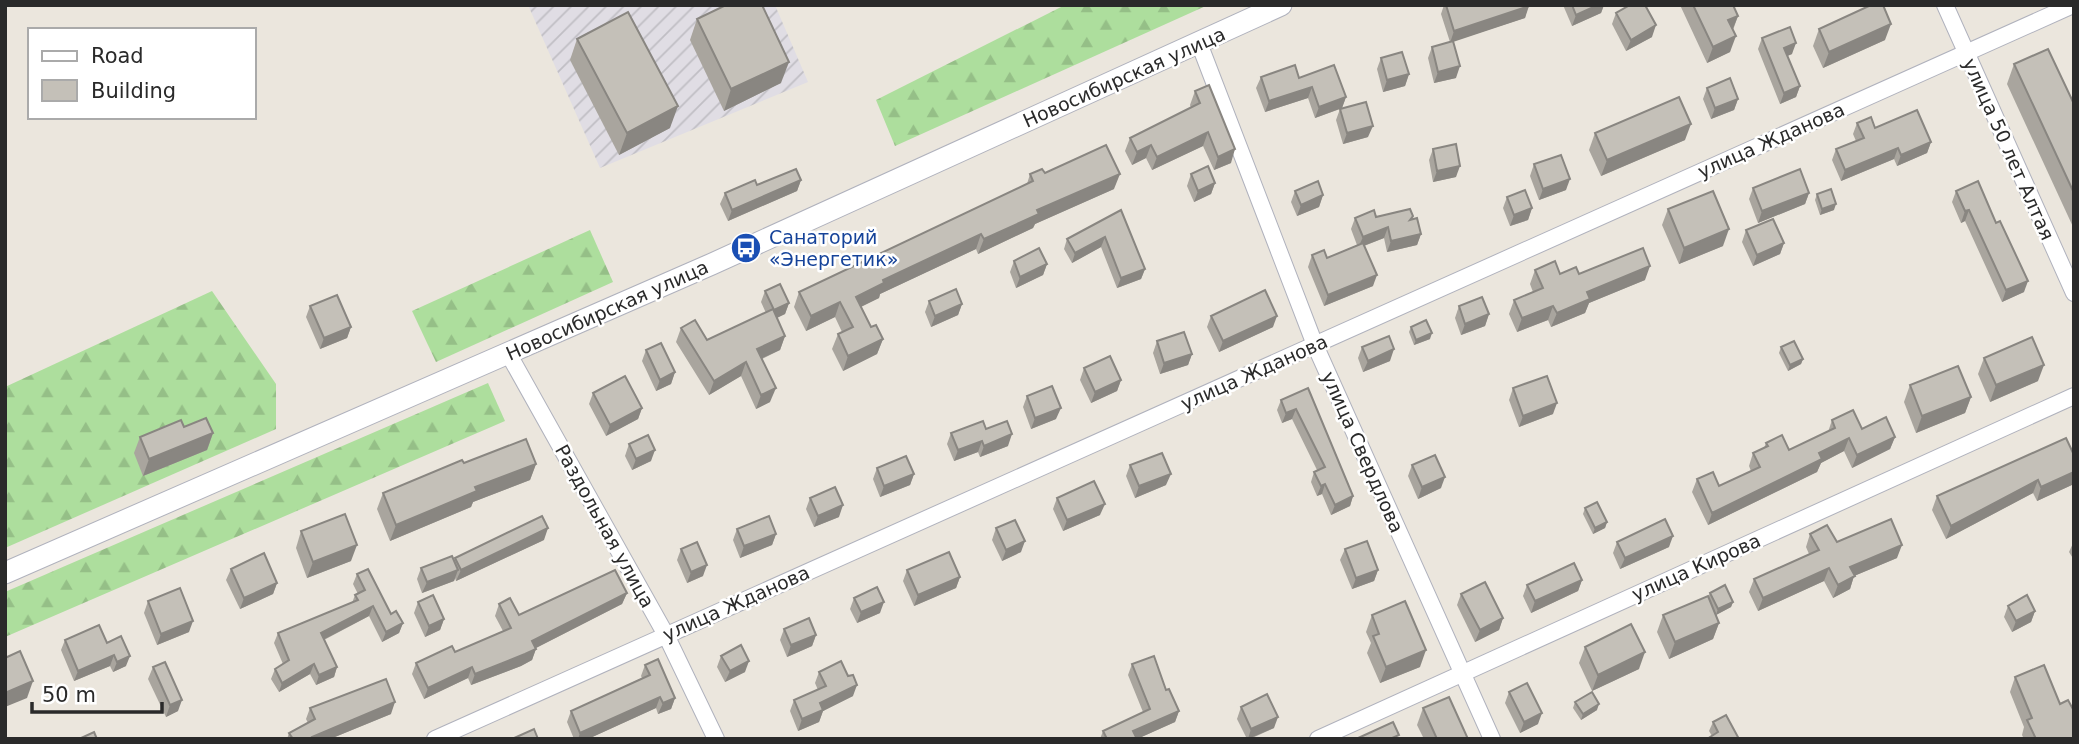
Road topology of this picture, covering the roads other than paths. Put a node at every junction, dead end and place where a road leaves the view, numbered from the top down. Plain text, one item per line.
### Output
1 (1281, 5) edge
2 (1945, 5) edge
3 (2073, 5) edge
4 (1199, 43) junction
5 (1966, 53) junction
6 (2074, 293) edge
7 (1315, 345) junction
8 (508, 354) junction
9 (2074, 396) edge
10 (5, 573) edge
11 (666, 635) junction
12 (1461, 673) junction
13 (435, 739) edge
14 (716, 739) edge
15 (1318, 739) edge
16 (1492, 739) edge

1 - 4 street, Новосибирская улица
2 - 5 street, улица 50 лет Алтая
3 - 5 street, улица Жданова
4 - 7 street, улица Свердлова
4 - 8 street, Новосибирская улица
5 - 6 street, улица 50 лет Алтая
5 - 7 street, улица Жданова
7 - 11 street, улица Жданова
7 - 12 street, улица Свердлова
8 - 10 street, Новосибирская улица
8 - 11 street, Раздольная улица
9 - 12 street, улица Кирова
11 - 13 street, улица Жданова
11 - 14 street, Раздольная улица
12 - 15 street, улица Кирова
12 - 16 street, улица Свердлова

